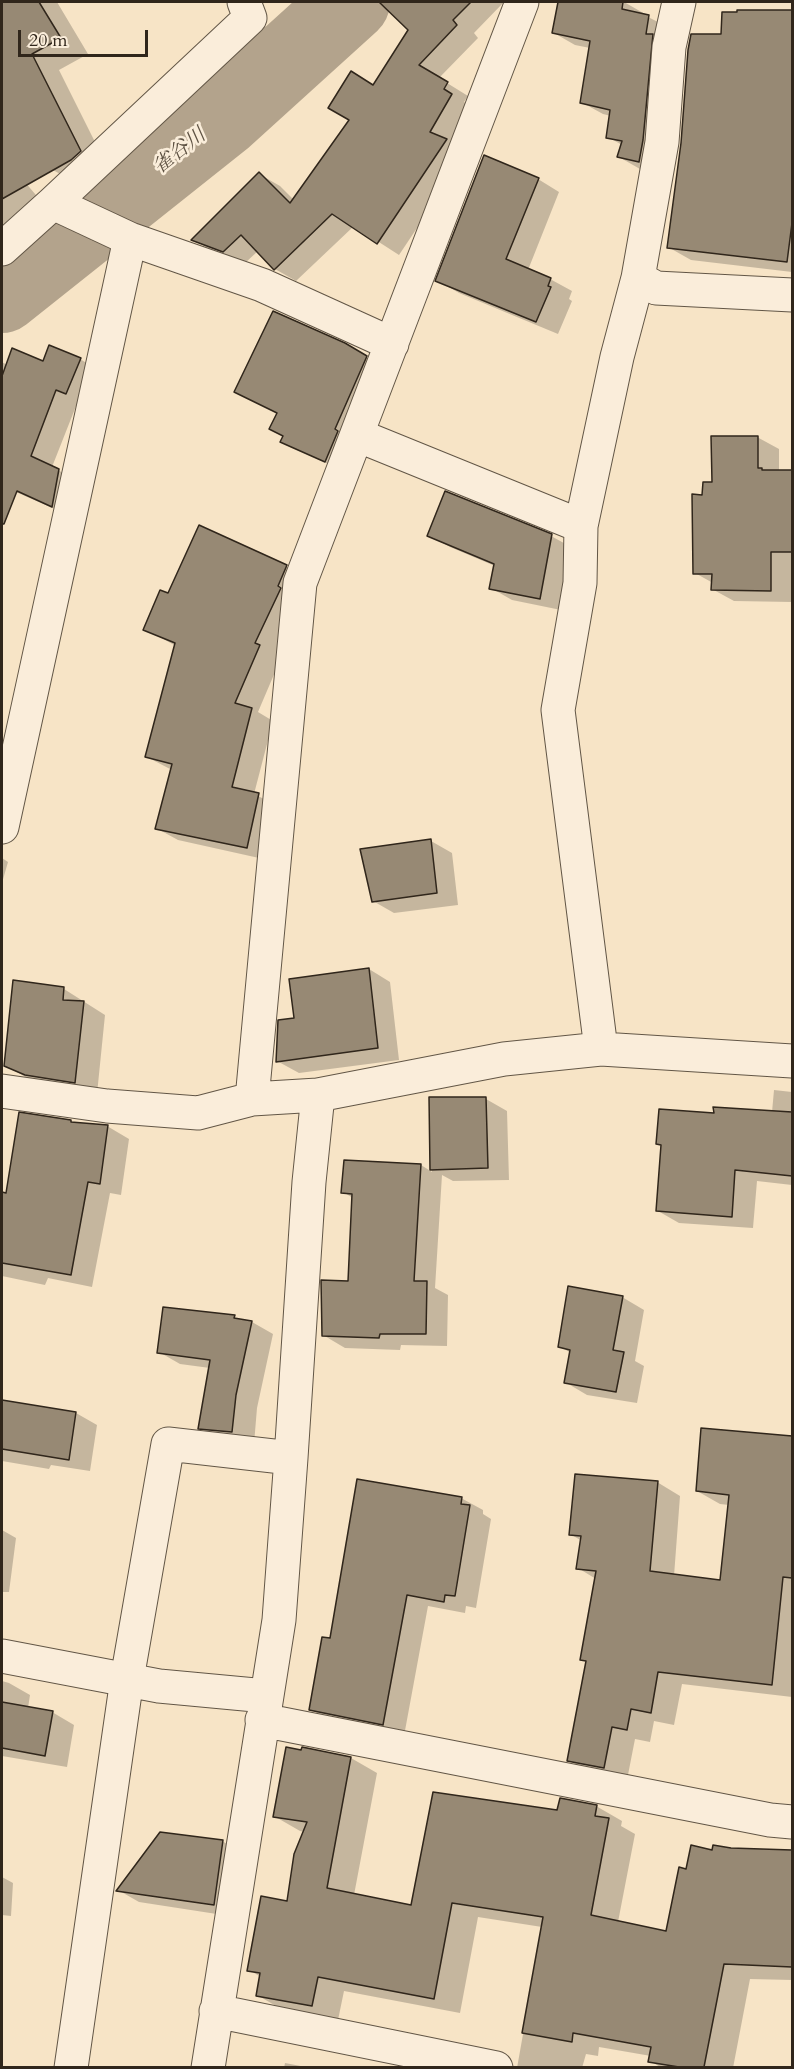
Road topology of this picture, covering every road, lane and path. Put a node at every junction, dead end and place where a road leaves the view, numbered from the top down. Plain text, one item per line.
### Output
1 (244, 2) edge
2 (522, 2) edge
3 (679, 2) edge
4 (61, 206) junction
5 (124, 236) junction
6 (2, 249) edge
7 (638, 278) junction
8 (792, 295) edge
9 (392, 344) junction
10 (357, 435) junction
11 (581, 526) junction
12 (2, 827) edge
13 (601, 1049) junction
14 (792, 1061) edge
15 (2, 1091) edge
16 (318, 1095) junction
17 (252, 1099) junction
18 (291, 1458) junction
19 (2, 1656) edge
20 (127, 1679) junction
21 (264, 1708) junction
22 (792, 1822) edge
23 (216, 2011) junction
24 (71, 2067) edge
25 (208, 2067) edge
26 (496, 2067) edge

1 - 4 street
2 - 9 street
3 - 7 street
4 - 5 street
4 - 6 street
5 - 9 street
5 - 12 street
7 - 8 street
7 - 11 street
9 - 10 street
10 - 11 street
10 - 17 street
11 - 13 street
13 - 14 street
13 - 16 street
15 - 17 street
16 - 17 street
16 - 18 street
18 - 20 street
18 - 21 street
19 - 20 street
20 - 21 street
20 - 24 street
21 - 22 street
21 - 23 street
23 - 25 street
23 - 26 street

